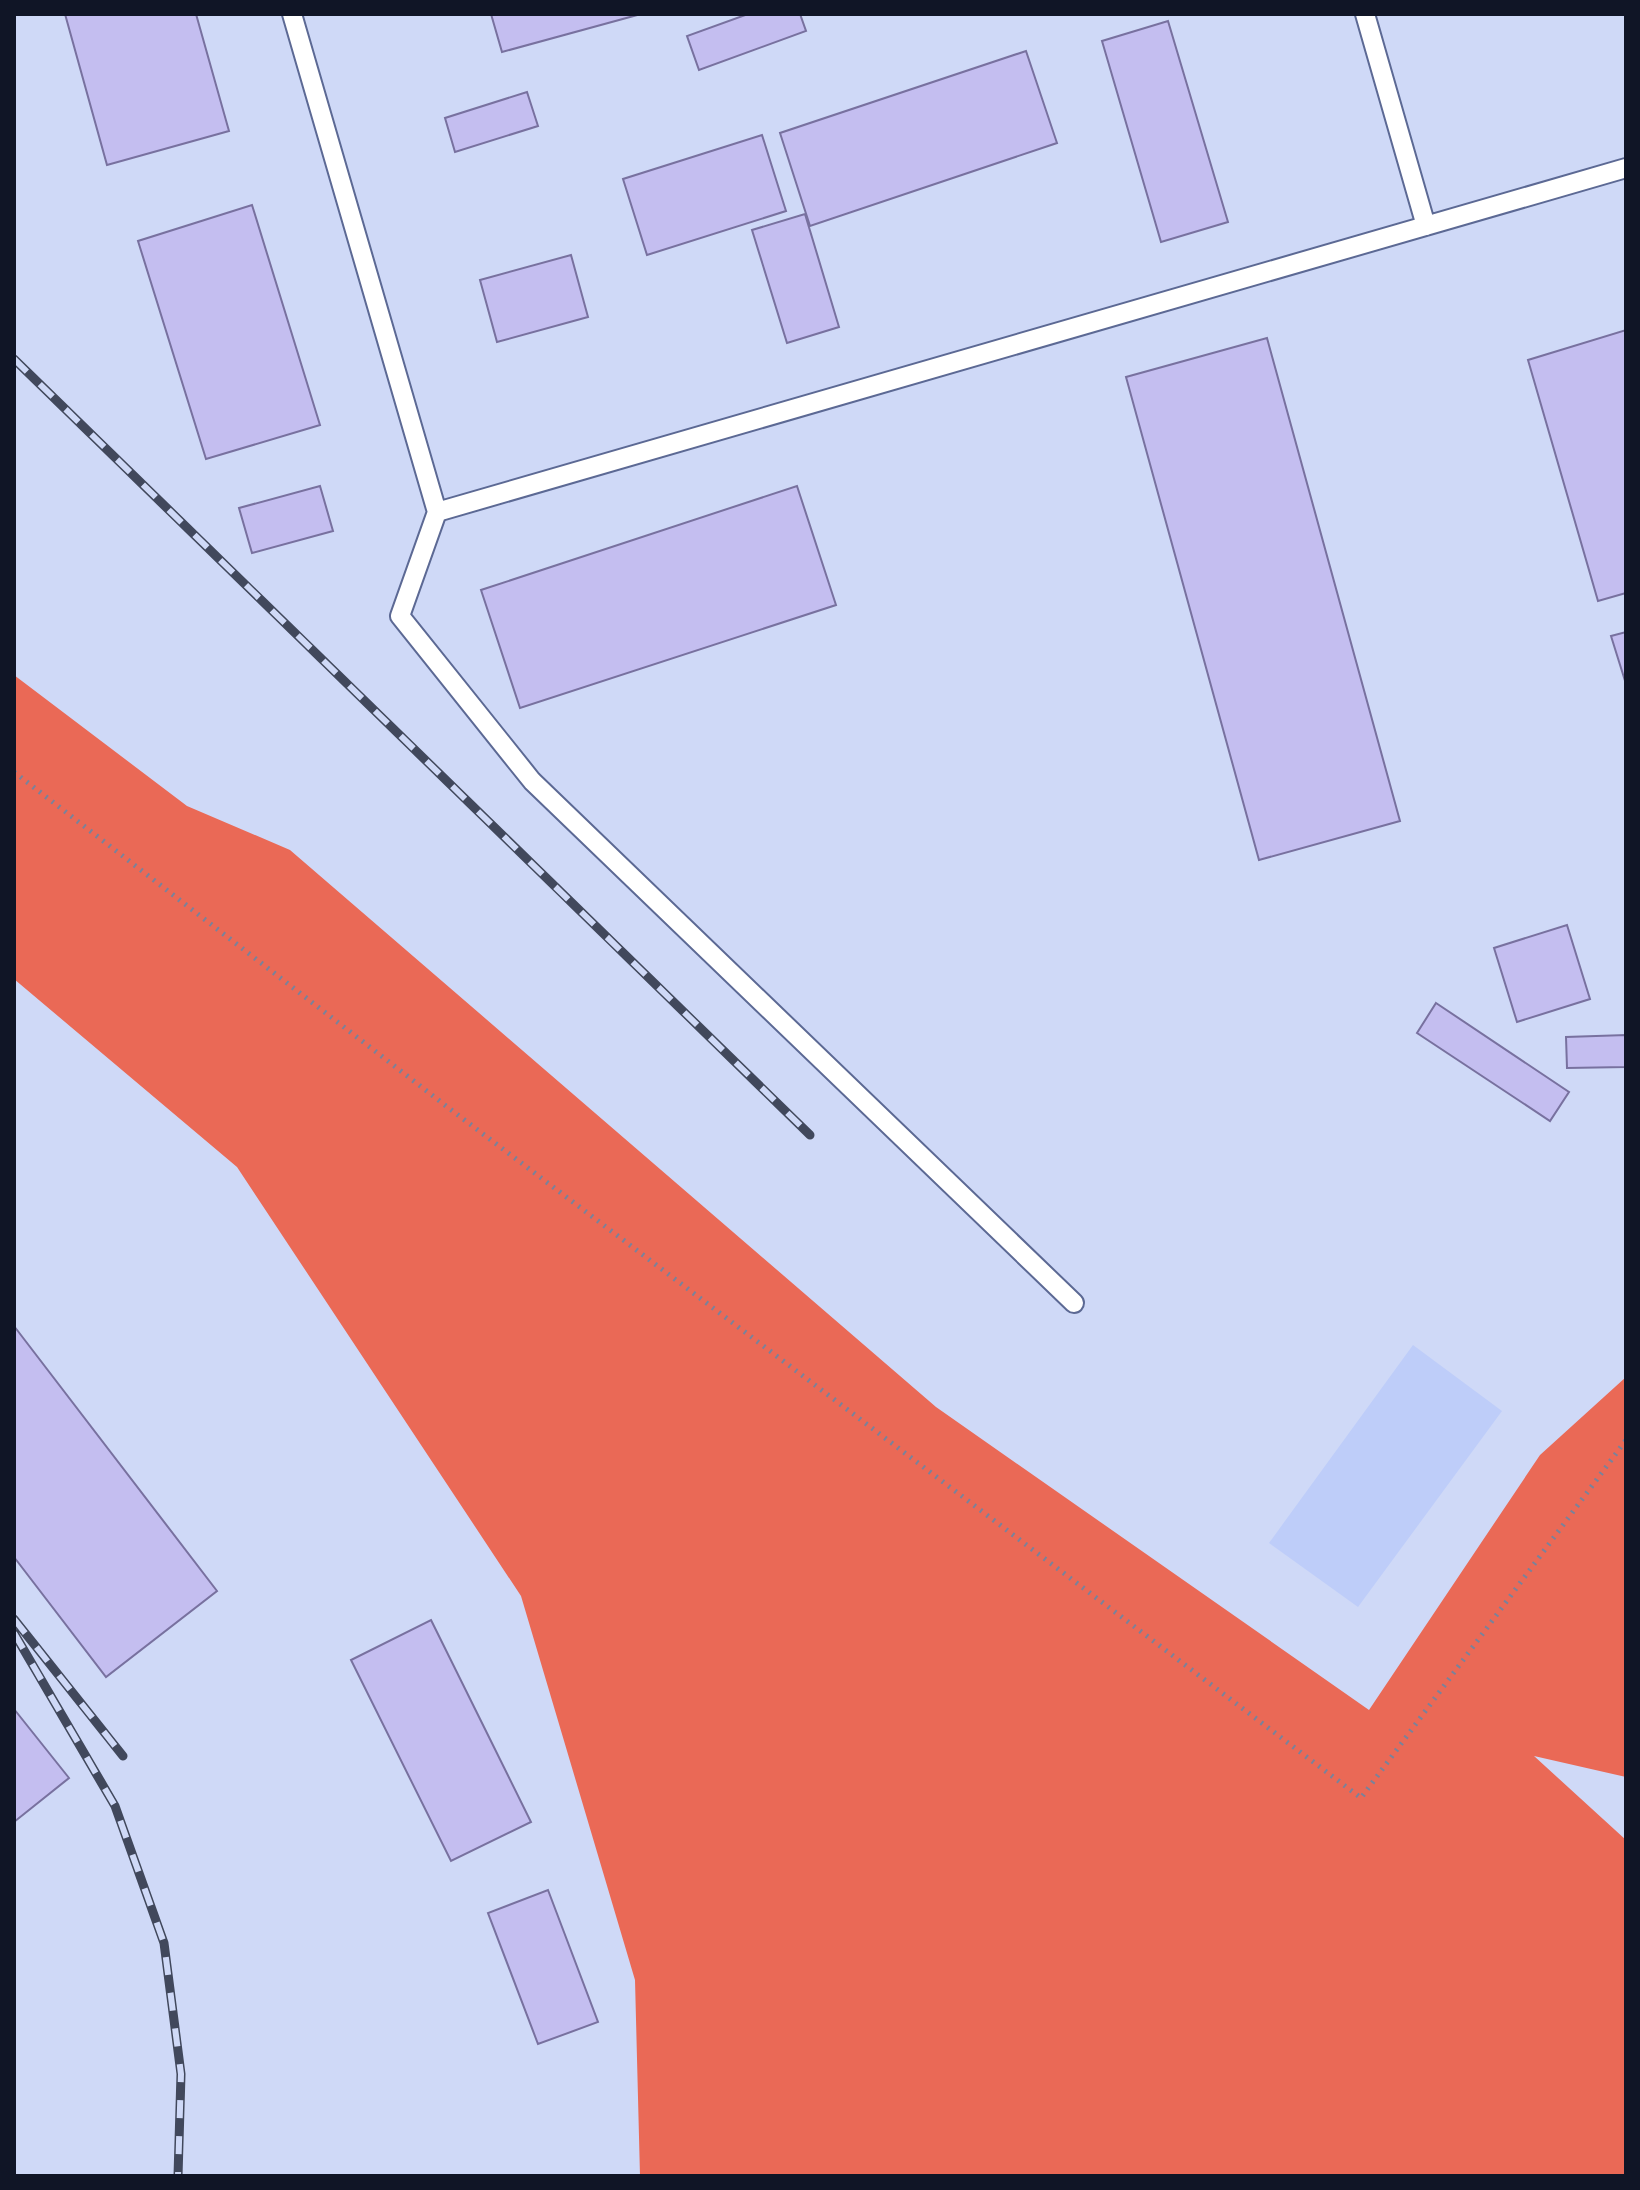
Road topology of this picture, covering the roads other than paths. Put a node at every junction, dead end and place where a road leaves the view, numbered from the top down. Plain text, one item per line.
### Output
1 (292, 14) edge
2 (1365, 14) edge
3 (1626, 168) edge
4 (1426, 226) junction
5 (437, 512) junction
6 (1074, 1303) dead end

1 - 5 lane
2 - 4 lane
3 - 4 lane
4 - 5 lane
5 - 6 lane

